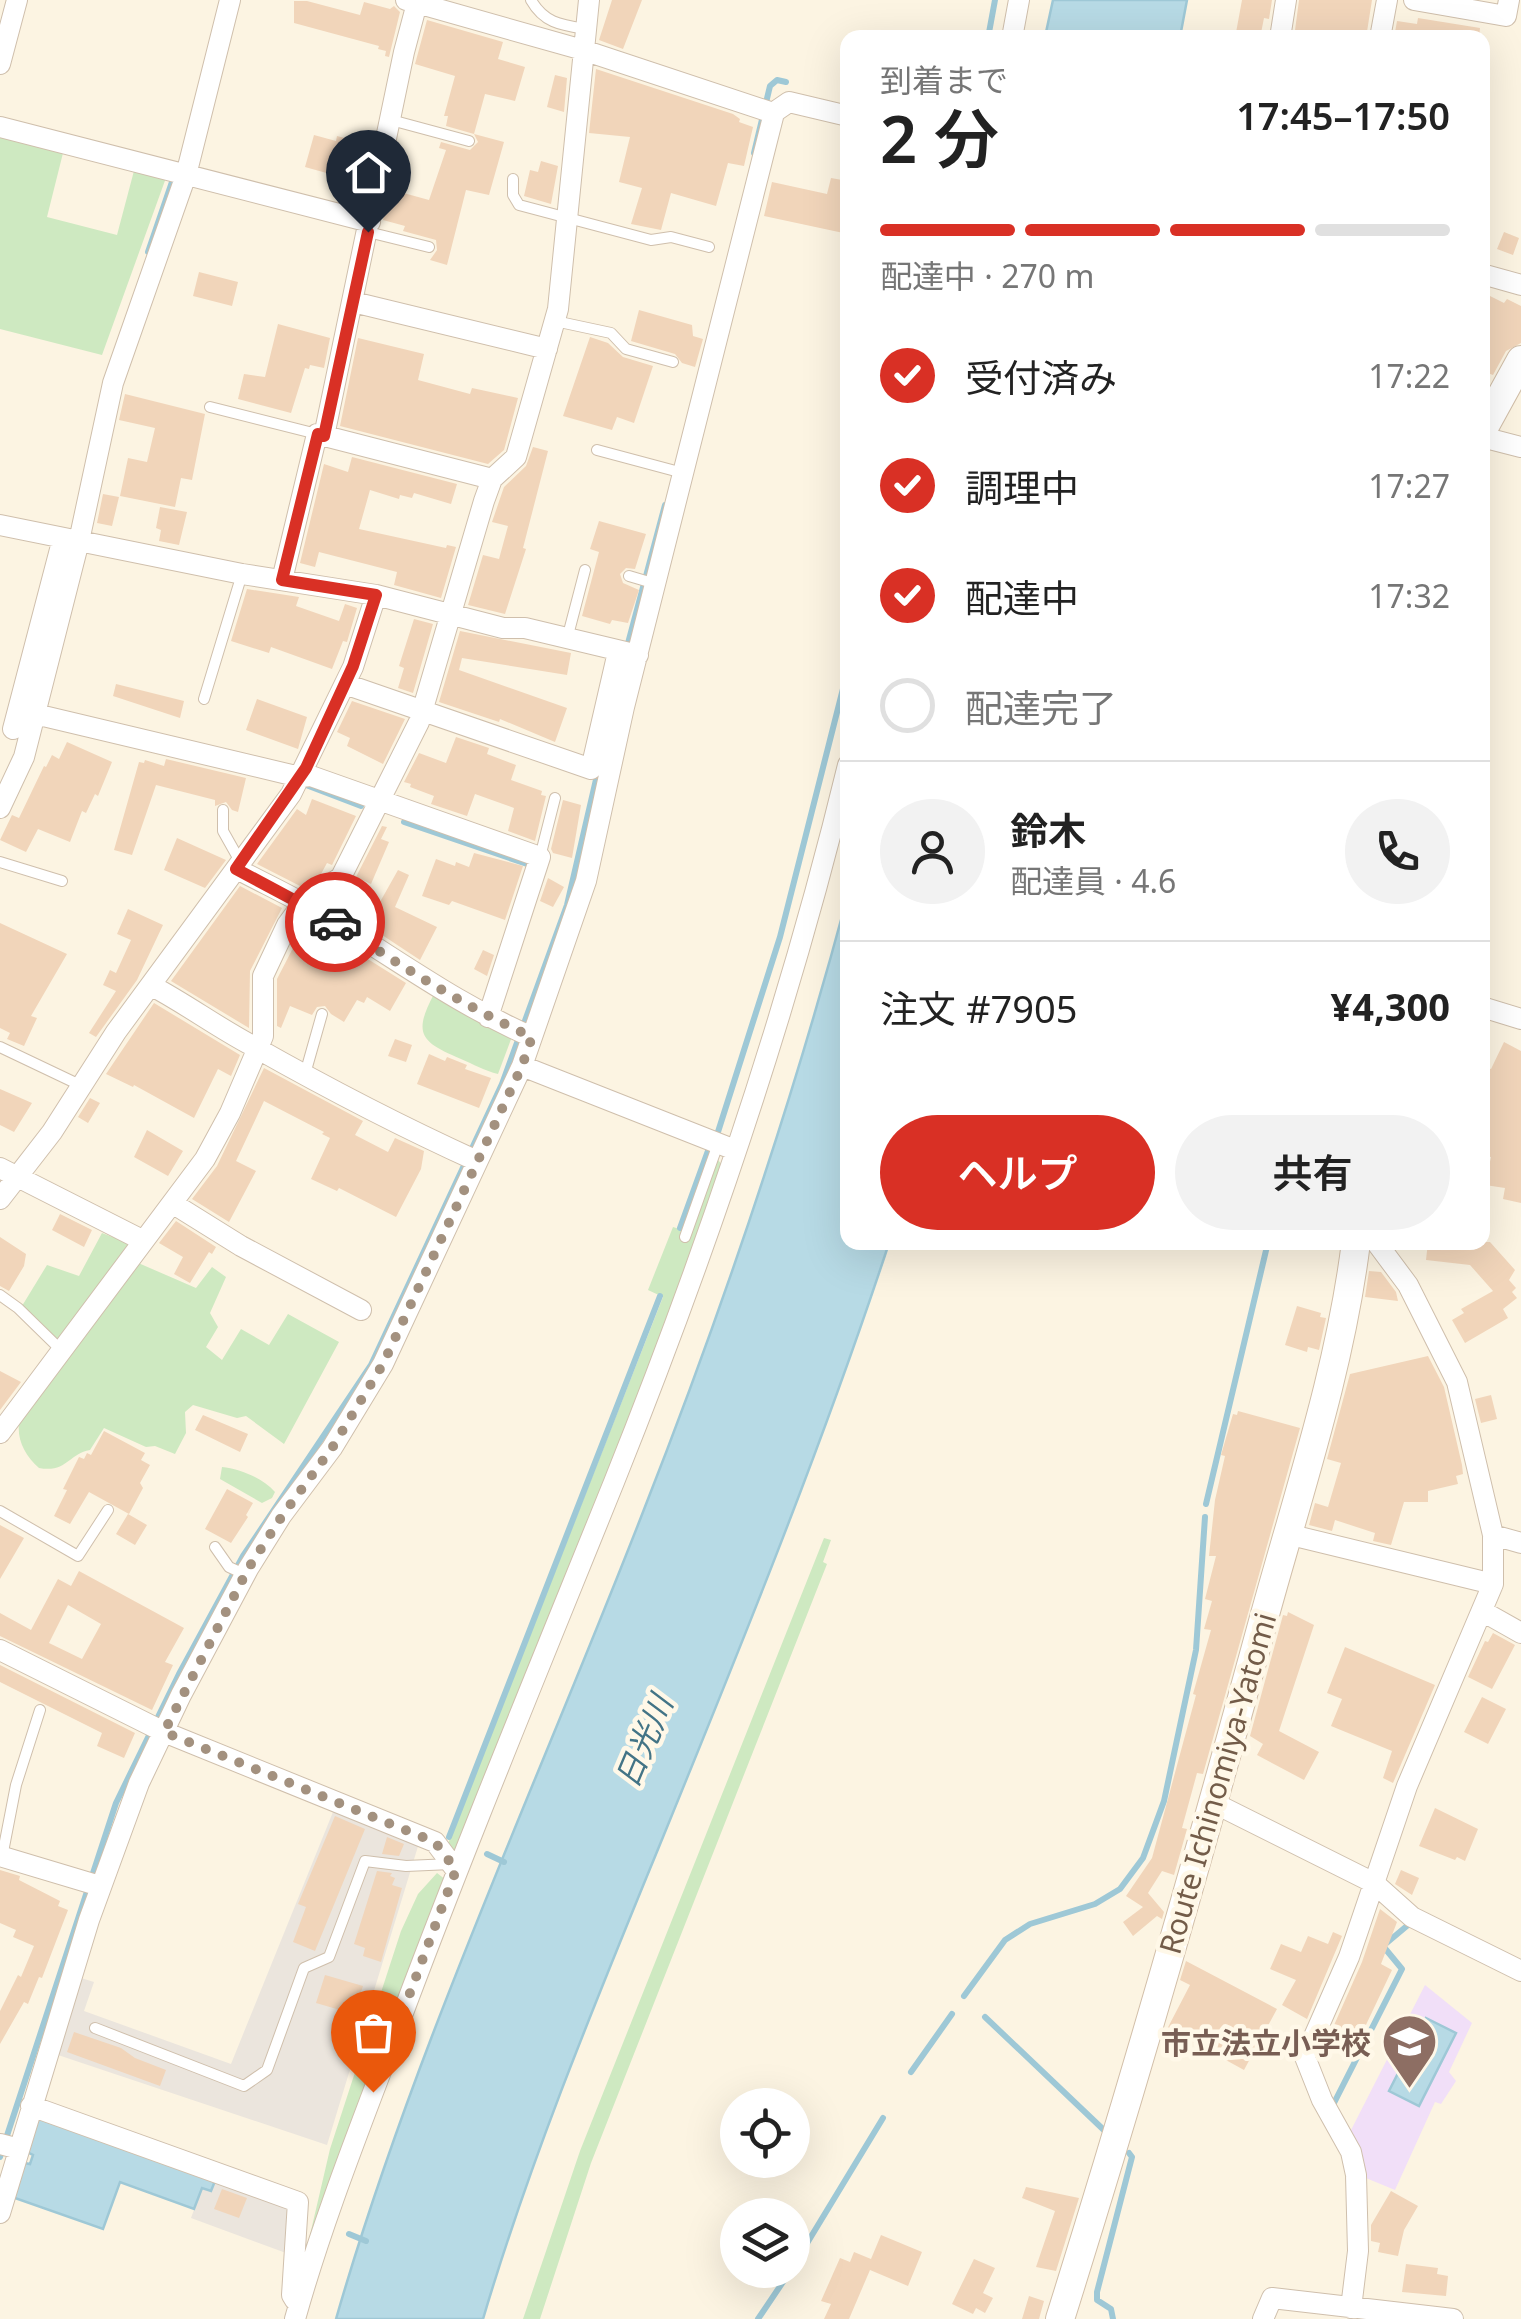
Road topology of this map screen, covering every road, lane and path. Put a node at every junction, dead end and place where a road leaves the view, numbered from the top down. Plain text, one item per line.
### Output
1 (16, 0) edge
2 (230, 0) edge
3 (530, 0) edge
4 (589, 0) edge
5 (1019, 0) edge
6 (1286, 0) edge
7 (1387, 0) edge
8 (1414, 0) edge
9 (1509, 0) edge
10 (412, 2) edge
11 (1013, 30) edge
12 (1281, 30) edge
13 (1381, 30) edge
14 (584, 39) junction
15 (0, 64) edge
16 (766, 111) junction
17 (840, 114) edge
18 (390, 120) junction
19 (0, 126) edge
20 (468, 141) dead end
21 (186, 175) junction
22 (514, 179) dead end
23 (569, 220) junction
24 (369, 227) junction
25 (429, 247) dead end
26 (709, 247) dead end
27 (1490, 276) edge
28 (1521, 284) edge
29 (353, 302) junction
30 (554, 321) junction
31 (547, 349) junction
32 (1521, 360) edge
33 (674, 362) dead end
34 (210, 407) dead end
35 (1490, 419) edge
36 (321, 435) junction
37 (1490, 437) edge
38 (1521, 447) edge
39 (597, 450) dead end
40 (678, 472) junction
41 (492, 480) junction
42 (0, 525) edge
43 (71, 540) junction
44 (585, 570) dead end
45 (242, 574) junction
46 (282, 580) junction
47 (376, 595) junction
48 (449, 613) junction
49 (567, 638) junction
50 (627, 653) junction
51 (345, 684) junction
52 (204, 699) dead end
53 (422, 711) junction
54 (35, 714) junction
55 (12, 728) dead end
56 (300, 778) junction
57 (556, 798) dead end
58 (840, 798) edge
59 (380, 800) junction
60 (0, 808) edge
61 (222, 810) dead end
62 (540, 857) junction
63 (0, 862) edge
64 (239, 866) junction
65 (62, 881) dead end
66 (303, 903) junction
67 (152, 986) junction
68 (1490, 1009) edge
69 (322, 1014) dead end
70 (488, 1017) junction
71 (1521, 1019) edge
72 (525, 1033) junction
73 (0, 1048) edge
74 (257, 1048) junction
75 (522, 1066) junction
76 (305, 1074) junction
77 (82, 1086) junction
78 (726, 1147) junction
79 (470, 1158) junction
80 (9, 1172) edge
81 (0, 1199) edge
82 (172, 1203) junction
83 (685, 1237) dead end
84 (142, 1240) junction
85 (1355, 1250) edge
86 (1382, 1250) edge
87 (0, 1295) edge
88 (360, 1310) dead end
89 (63, 1352) junction
90 (0, 1433) edge
91 (108, 1510) dead end
92 (0, 1511) edge
93 (1288, 1534) junction
94 (1493, 1536) junction
95 (1521, 1543) edge
96 (214, 1547) dead end
97 (238, 1571) junction
98 (1492, 1584) junction
99 (1482, 1611) junction
100 (1521, 1633) edge
101 (0, 1650) edge
102 (40, 1710) dead end
103 (158, 1728) junction
104 (1214, 1802) junction
105 (1, 1857) edge
106 (454, 1867) junction
107 (92, 1883) junction
108 (1374, 1883) junction
109 (1521, 1970) edge
110 (95, 2028) dead end
111 (31, 2106) junction
112 (11, 2147) edge
113 (0, 2213) edge
114 (1351, 2308) junction
115 (297, 2313) edge
116 (1060, 2319) edge
117 (1263, 2319) edge
118 (1453, 2319) edge

1 - 15 street
2 - 21 street
3 - 14 lane
4 - 14 street
5 - 11 street
6 - 12 street
7 - 13 street
8 - 9 street
10 - 14 street
10 - 18 street
14 - 16 street
14 - 23 street
16 - 17 street
16 - 40 street
18 - 20 lane
18 - 24 street
19 - 21 street
21 - 24 street
21 - 43 street
22 - 23 lane
23 - 26 lane
23 - 30 street
24 - 25 lane
24 - 29 street
27 - 28 street
29 - 31 street
29 - 36 street
30 - 31 street
30 - 33 lane
31 - 41 street
32 - 35 main road
34 - 36 lane
36 - 41 street
36 - 46 street
37 - 38 street
39 - 40 lane
40 - 50 street
41 - 48 street
42 - 43 street
43 - 45 street
43 - 54 street
43 - 55 street
44 - 49 lane
45 - 46 street
45 - 52 lane
46 - 47 street
47 - 48 street
47 - 51 street
48 - 49 street
48 - 53 street
49 - 50 street
50 - 53 street
50 - 72 street
51 - 53 street
51 - 56 street
53 - 59 street
54 - 56 street
54 - 60 street
56 - 59 street
56 - 64 street
57 - 62 lane
58 - 78 street
59 - 62 street
59 - 66 street
61 - 64 lane
62 - 70 street
63 - 65 lane
64 - 66 street
64 - 67 street
66 - 70 street
66 - 74 street
67 - 74 street
67 - 77 street
68 - 71 street
69 - 76 lane
70 - 72 street
72 - 75 street
73 - 77 lane
74 - 76 street
74 - 82 street
75 - 78 street
75 - 79 street
76 - 79 street
77 - 80 street
78 - 83 lane
78 - 106 street
79 - 97 street
80 - 81 street
80 - 84 street
82 - 84 street
82 - 88 street
84 - 89 street
85 - 93 main road, Route Ichinomiya-Yatomi
86 - 94 street
87 - 89 lane
89 - 90 street
91 - 92 lane
93 - 98 street
93 - 104 main road, Route Ichinomiya-Yatomi
94 - 95 street
94 - 98 street
96 - 97 lane
97 - 103 street
98 - 99 street
99 - 100 street
99 - 108 street
101 - 103 street
102 - 105 lane
103 - 106 street
103 - 107 street
104 - 108 street
104 - 116 main road, Route Ichinomiya-Yatomi
105 - 107 street
106 - 110 lane
106 - 115 street
107 - 111 street
108 - 109 street
108 - 114 street
111 - 112 street
111 - 115 street
112 - 113 street
114 - 117 street
114 - 118 street

